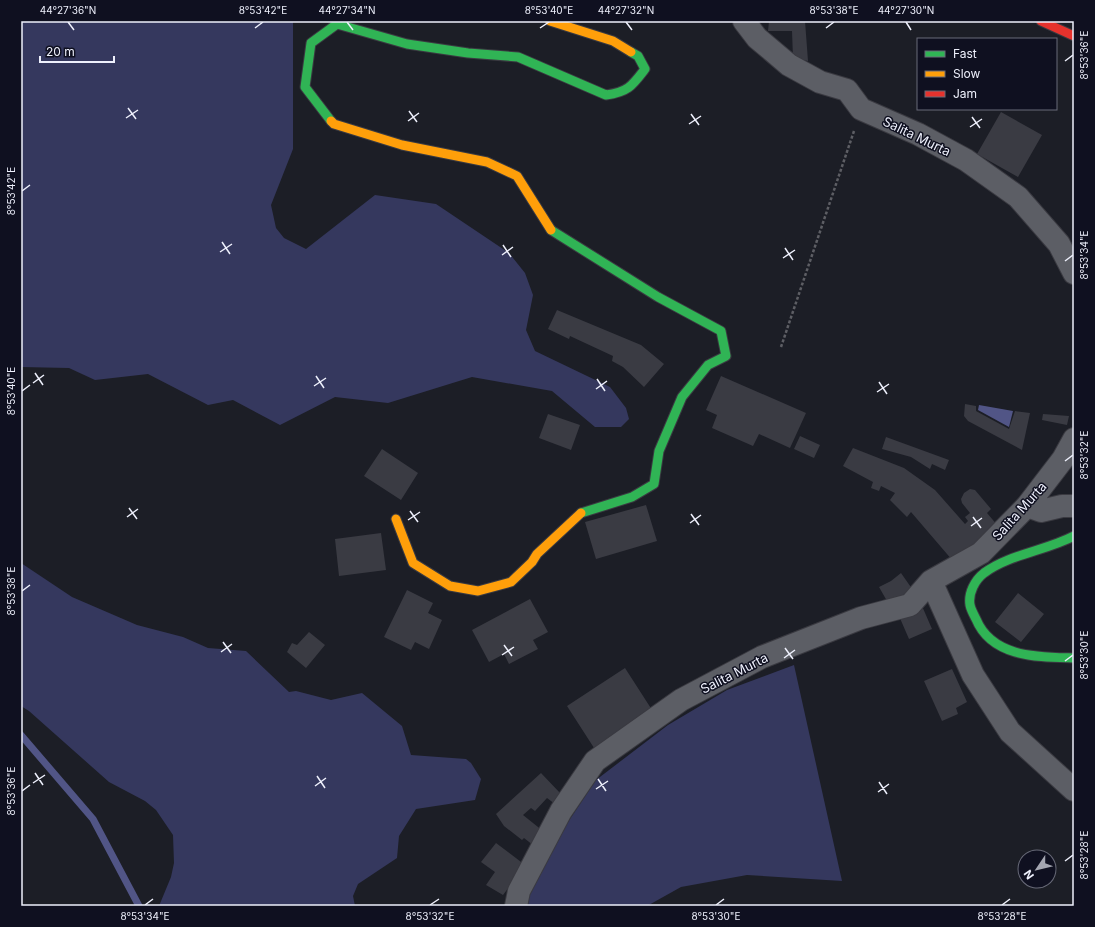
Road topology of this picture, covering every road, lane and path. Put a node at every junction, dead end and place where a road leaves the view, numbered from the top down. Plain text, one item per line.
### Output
1 (550, 21) edge
2 (744, 21) edge
3 (1041, 21) edge
4 (1074, 36) edge
5 (861, 109) junction
6 (1074, 273) edge
7 (781, 346) dead end
8 (1074, 439) edge
9 (1027, 506) junction
10 (1074, 506) edge
11 (396, 519) dead end
12 (1074, 536) edge
13 (931, 581) junction
14 (1074, 658) edge
15 (1074, 790) edge
16 (516, 906) edge

1 - 11 street
2 - 5 street, Salita Murta
3 - 4 street
5 - 6 street, Salita Murta
5 - 7 path
8 - 9 street, Salita Murta
9 - 10 street
9 - 13 street, Salita Murta
12 - 14 street
13 - 15 street
13 - 16 street, Salita Murta

